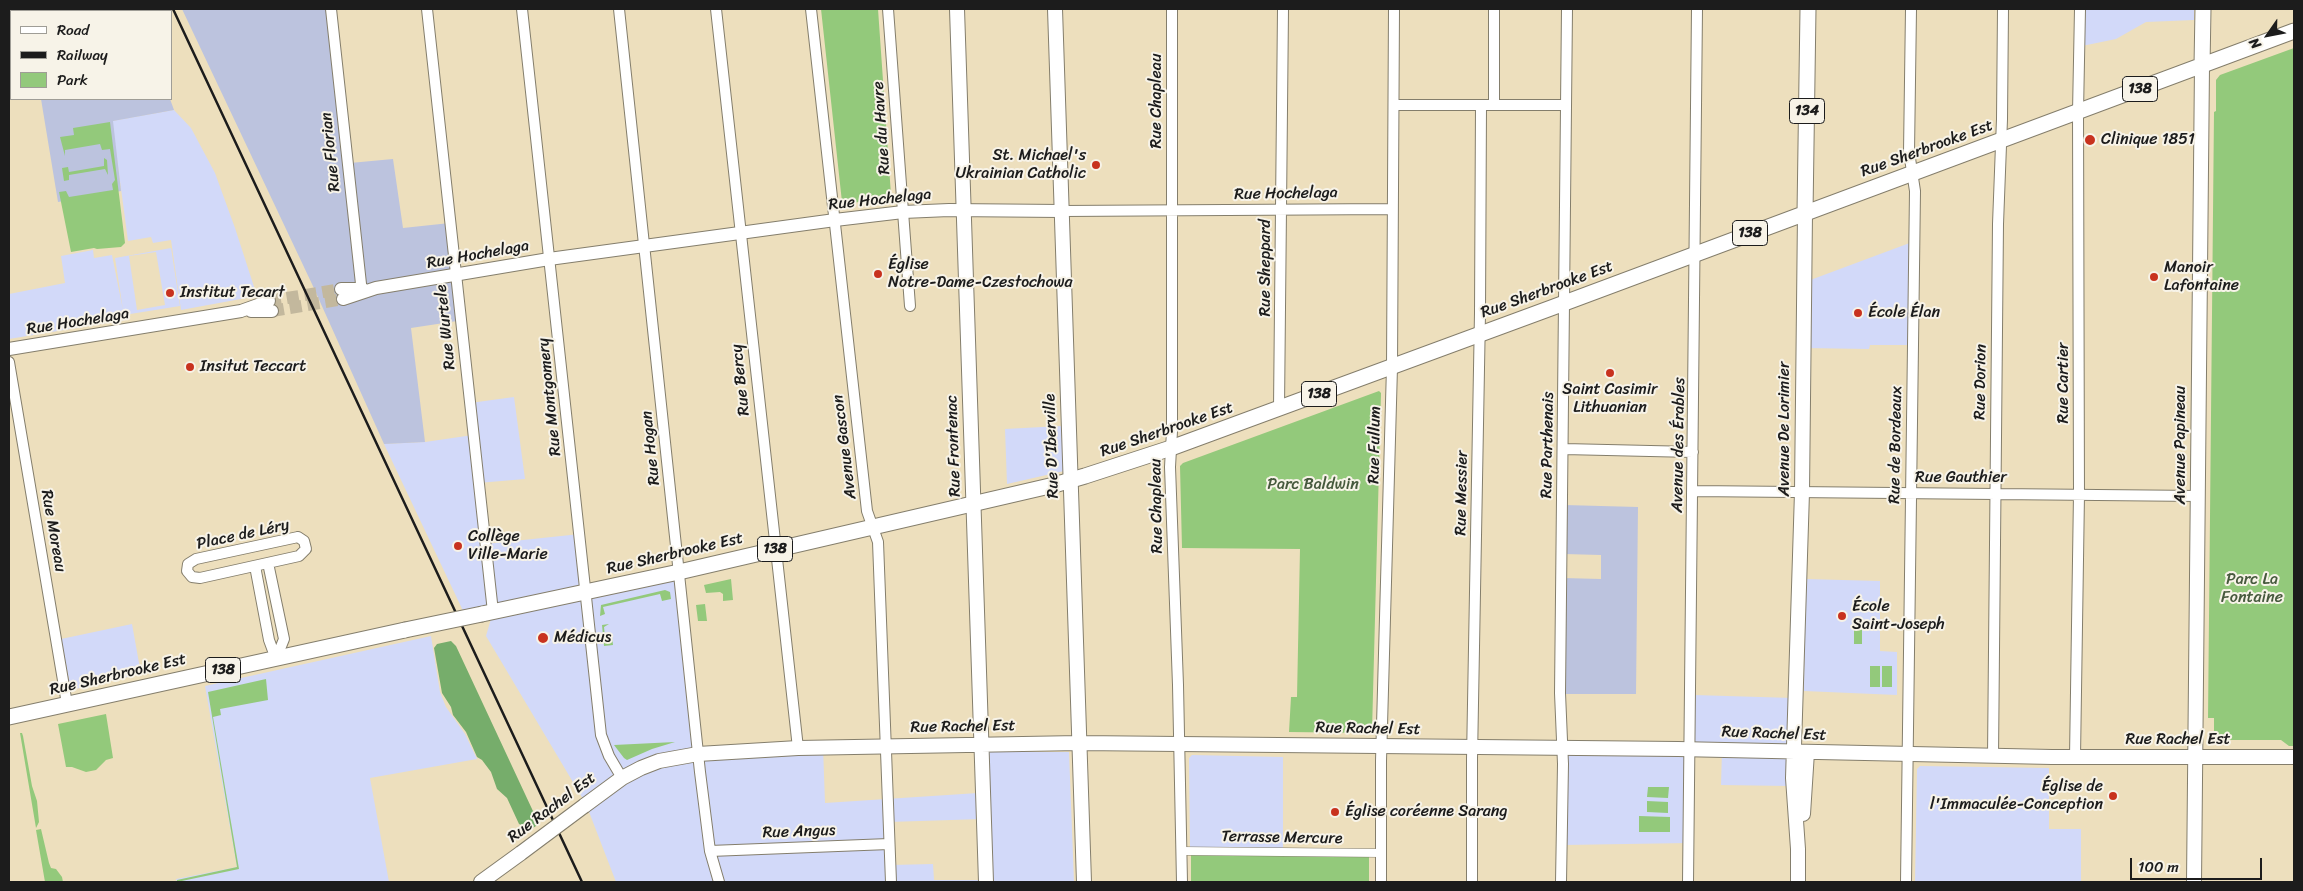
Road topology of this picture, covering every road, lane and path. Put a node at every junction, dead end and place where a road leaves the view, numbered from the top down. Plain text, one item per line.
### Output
1 (331, 9) edge
2 (426, 9) edge
3 (522, 9) edge
4 (619, 9) edge
5 (716, 9) edge
6 (811, 9) edge
7 (888, 9) edge
8 (957, 9) edge
9 (1055, 9) edge
10 (1172, 9) edge
11 (1283, 9) edge
12 (1394, 9) edge
13 (1494, 9) edge
14 (1567, 9) edge
15 (1697, 9) edge
16 (1808, 9) edge
17 (1911, 9) edge
18 (2003, 9) edge
19 (2080, 9) edge
20 (2203, 9) edge
21 (2294, 31) edge
22 (2202, 66) junction
23 (1481, 105) junction
24 (1494, 105) junction
25 (1566, 105) junction
26 (1394, 106) junction
27 (2078, 112) junction
28 (2001, 141) junction
29 (1912, 173) junction
30 (1171, 209) junction
31 (1392, 209) junction
32 (1282, 210) junction
33 (964, 211) junction
34 (1062, 211) junction
35 (903, 212) junction
36 (1806, 213) junction
37 (835, 220) junction
38 (740, 232) junction
39 (645, 246) junction
40 (1695, 254) junction
41 (549, 259) junction
42 (456, 275) junction
43 (362, 291) junction
44 (342, 294) tunnel mouth
45 (1565, 303) junction
46 (271, 306) tunnel mouth
47 (910, 306) dead end
48 (1479, 334) junction
49 (9, 350) edge
50 (9, 362) edge
51 (1392, 367) junction
52 (1279, 408) junction
53 (1171, 448) junction
54 (1564, 449) junction
55 (1694, 452) junction
56 (1070, 481) junction
57 (1693, 491) junction
58 (1802, 492) junction
59 (1910, 492) junction
60 (1995, 493) junction
61 (2079, 494) junction
62 (2199, 496) junction
63 (973, 503) junction
64 (872, 526) junction
65 (775, 549) junction
66 (268, 563) junction
67 (254, 566) junction
68 (678, 572) junction
69 (585, 593) junction
70 (488, 613) junction
71 (276, 659) junction
72 (67, 704) junction
73 (9, 717) edge
74 (1079, 743) junction
75 (983, 744) junction
76 (1180, 744) junction
77 (886, 746) junction
78 (1382, 746) junction
79 (1473, 747) junction
80 (798, 748) junction
81 (1561, 748) junction
82 (1690, 749) junction
83 (1800, 752) junction
84 (698, 754) junction
85 (1906, 755) junction
86 (1993, 756) junction
87 (2075, 757) junction
88 (2195, 757) junction
89 (2294, 757) edge
90 (622, 778) junction
91 (889, 844) junction
92 (710, 851) junction
93 (1182, 851) junction
94 (1382, 853) junction
95 (481, 882) edge
96 (719, 882) edge
97 (891, 882) edge
98 (986, 882) edge
99 (1084, 882) edge
100 (1182, 882) edge
101 (1381, 882) edge
102 (1472, 882) edge
103 (1561, 882) edge
104 (1688, 882) edge
105 (1798, 882) edge
106 (1906, 882) edge
107 (2194, 882) edge

1 - 43 street, Rue Florian
2 - 42 street, Rue Wurtele
3 - 41 street, Rue Montgomery
4 - 39 street, Rue Hogan
5 - 38 street, Rue Bercy
6 - 37 street, Avenue Gascon
7 - 35 street, Rue du Havre
8 - 33 main road, Rue Frontenac
9 - 34 main road, Rue D'Iberville
10 - 30 street, Rue Chapleau
11 - 32 street, Rue Sheppard
12 - 26 street, Rue Fullum
13 - 24 street
14 - 25 street, Rue Parthenais
15 - 40 street, Avenue des Érables
16 - 36 main road, Avenue De Lorimier / 134
17 - 29 street, Rue de Bordeaux
18 - 28 street, Rue Dorion
19 - 27 street, Rue Cartier
20 - 22 main road, Avenue Papineau
21 - 22 main road, Rue Sherbrooke Est / 138
22 - 27 main road, Rue Sherbrooke Est / 138
22 - 62 main road, Avenue Papineau
23 - 24 street
23 - 26 street
23 - 48 street, Rue Messier
24 - 25 street
25 - 45 street, Rue Parthenais
26 - 31 street, Rue Fullum
27 - 28 main road, Rue Sherbrooke Est / 138
27 - 61 street, Rue Cartier
28 - 29 main road, Rue Sherbrooke Est / 138
28 - 60 street, Rue Dorion
29 - 36 main road, Rue Sherbrooke Est / 138
29 - 59 street, Rue de Bordeaux
30 - 32 street, Rue Hochelaga
30 - 34 street, Rue Hochelaga
30 - 53 street, Rue Chapleau
31 - 32 street, Rue Hochelaga
31 - 51 street, Rue Fullum
32 - 52 street, Rue Sheppard
33 - 34 street, Rue Hochelaga
33 - 35 street, Rue Hochelaga
33 - 63 main road, Rue Frontenac
34 - 56 main road, Rue D'Iberville
35 - 37 street, Rue Hochelaga
35 - 47 street, Rue du Havre
36 - 40 main road, Rue Sherbrooke Est / 138
36 - 58 main road, Avenue De Lorimier
37 - 38 street, Rue Hochelaga
37 - 64 street, Avenue Gascon
38 - 39 street, Rue Hochelaga
38 - 65 street, Rue Bercy
39 - 41 street, Rue Hochelaga
39 - 68 street, Rue Hogan
40 - 45 main road, Rue Sherbrooke Est / 138
40 - 55 street, Avenue des Érables
41 - 42 street, Rue Hochelaga
41 - 69 street, Rue Montgomery
42 - 43 street, Rue Hochelaga
42 - 70 street, Rue Wurtele
43 - 44 street, Rue Hochelaga
45 - 48 main road, Rue Sherbrooke Est / 138
45 - 54 street, Rue Parthenais
46 - 49 street, Rue Hochelaga
48 - 51 main road, Rue Sherbrooke Est / 138
48 - 79 street, Rue Messier
50 - 72 street, Rue Moreau
51 - 52 main road, Rue Sherbrooke Est / 138
51 - 78 street, Rue Fullum
52 - 53 main road, Rue Sherbrooke Est / 138
53 - 56 main road, Rue Sherbrooke Est / 138
53 - 76 street, Rue Chapleau
54 - 55 street
54 - 81 street, Rue Parthenais
55 - 57 street, Avenue des Érables
56 - 63 main road, Rue Sherbrooke Est / 138
56 - 74 main road, Rue D'Iberville
57 - 58 street, Rue Gauthier
57 - 82 street, Avenue des Érables
58 - 59 street, Rue Gauthier
58 - 83 main road, Avenue De Lorimier
59 - 60 street, Rue Gauthier
59 - 85 street, Rue de Bordeaux
60 - 61 street, Rue Gauthier
60 - 86 street, Rue Dorion
61 - 62 street, Rue Gauthier
61 - 87 street, Rue Cartier
62 - 88 main road, Avenue Papineau
63 - 64 main road, Rue Sherbrooke Est / 138
63 - 75 main road, Rue Frontenac
64 - 65 main road, Rue Sherbrooke Est / 138
64 - 77 street, Avenue Gascon
65 - 68 main road, Rue Sherbrooke Est / 138
65 - 80 street, Rue Bercy
66 - 67 street, Place de Léry
66 - 67 street, Place de Léry
66 - 71 street, Place de Léry
67 - 71 street, Place de Léry
68 - 69 main road, Rue Sherbrooke Est / 138
68 - 84 street, Rue Hogan
69 - 70 main road, Rue Sherbrooke Est / 138
69 - 90 street, Rue Montgomery
70 - 71 main road, Rue Sherbrooke Est / 138, bridge
71 - 72 main road, Rue Sherbrooke Est / 138
72 - 73 main road, Rue Sherbrooke Est / 138
74 - 75 main road, Rue Rachel Est
74 - 76 main road, Rue Rachel Est
74 - 99 main road, Rue D'Iberville
75 - 77 main road, Rue Rachel Est
75 - 98 main road, Rue Frontenac
76 - 78 main road, Rue Rachel Est
76 - 93 street, Rue Chapleau
77 - 80 main road, Rue Rachel Est
77 - 91 street, Avenue Gascon
78 - 79 main road, Rue Rachel Est
78 - 94 street, Rue Fullum
79 - 81 main road, Rue Rachel Est
79 - 102 street, Rue Messier
80 - 84 main road, Rue Rachel Est
81 - 82 main road, Rue Rachel Est
81 - 103 street, Rue Parthenais
82 - 83 main road, Rue Rachel Est
82 - 104 street, Avenue des Érables
83 - 85 main road, Rue Rachel Est
83 - 105 main road, Avenue De Lorimier
84 - 90 main road, Rue Rachel Est
84 - 92 street, Rue Hogan
85 - 86 main road, Rue Rachel Est
85 - 106 street, Rue de Bordeaux
86 - 87 main road, Rue Rachel Est
87 - 88 main road, Rue Rachel Est
88 - 89 main road, Rue Rachel Est
88 - 107 main road, Avenue Papineau
90 - 95 main road, Rue Rachel Est, bridge
91 - 92 street, Rue Angus
91 - 97 street, Avenue Gascon
92 - 96 street, Rue Hogan
93 - 94 street, Terrasse Mercure
93 - 100 street, Rue Chapleau
94 - 101 street, Rue Fullum

